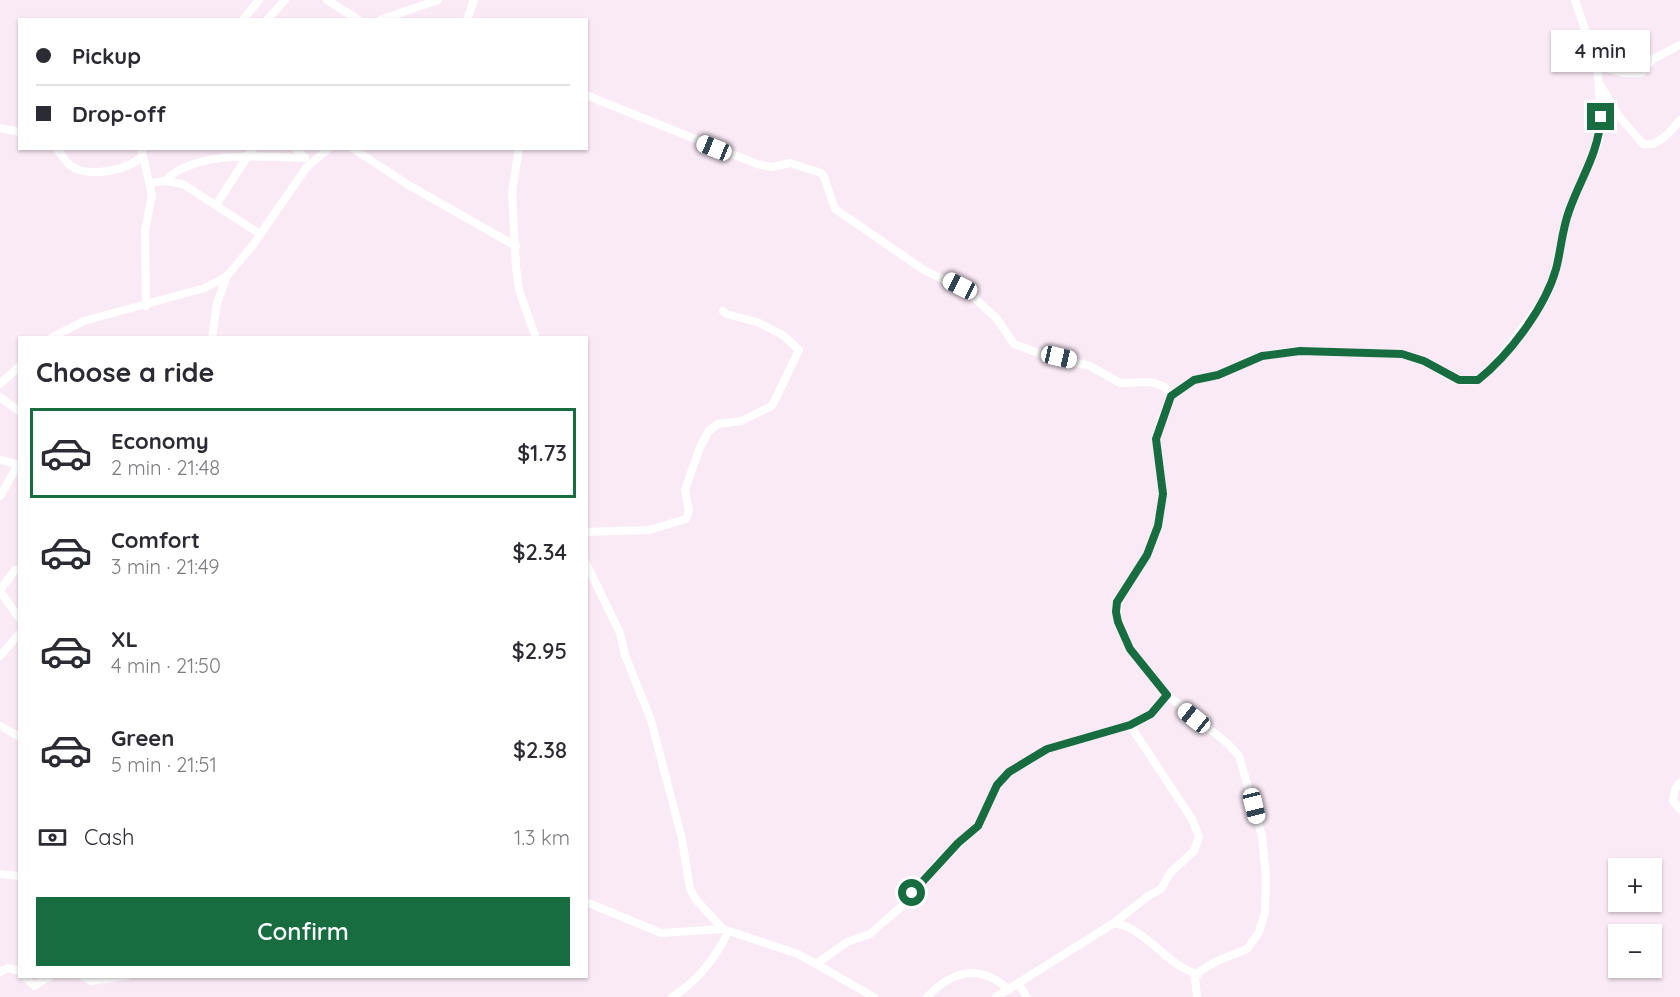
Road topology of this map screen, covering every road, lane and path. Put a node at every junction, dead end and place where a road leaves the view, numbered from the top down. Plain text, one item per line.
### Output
1 (259, 0) edge
2 (285, 0) edge
3 (327, 0) edge
4 (438, 0) edge
5 (474, 0) edge
6 (1575, 0) edge
7 (245, 18) edge
8 (269, 18) edge
9 (356, 18) edge
10 (386, 18) edge
11 (470, 18) edge
12 (1680, 45) edge
13 (1597, 64) junction
14 (1600, 84) junction
15 (588, 96) edge
16 (1680, 120) edge
17 (0, 128) edge
18 (18, 132) edge
19 (58, 150) edge
20 (222, 150) edge
21 (252, 150) edge
22 (297, 150) edge
23 (325, 150) edge
24 (355, 150) edge
25 (519, 150) edge
26 (248, 156) junction
27 (142, 158) edge
28 (223, 160) junction
29 (308, 161) junction
30 (165, 181) junction
31 (150, 183) junction
32 (216, 205) junction
33 (260, 234) junction
34 (516, 246) junction
35 (227, 276) junction
36 (146, 306) junction
37 (723, 311) dead end
38 (55, 336) edge
39 (212, 336) edge
40 (535, 336) edge
41 (18, 368) edge
42 (0, 384) edge
43 (1171, 396) junction
44 (0, 397) edge
45 (18, 410) edge
46 (0, 460) edge
47 (18, 465) edge
48 (18, 467) edge
49 (0, 496) edge
50 (588, 532) edge
51 (588, 567) edge
52 (18, 569) edge
53 (4, 581) edge
54 (0, 591) edge
55 (18, 616) edge
56 (18, 635) edge
57 (0, 656) edge
58 (1167, 695) junction
59 (1130, 725) junction
60 (0, 726) edge
61 (18, 736) edge
62 (1680, 783) edge
63 (1680, 809) edge
64 (0, 874) edge
65 (18, 876) edge
66 (588, 903) edge
67 (1114, 923) junction
68 (725, 930) junction
69 (816, 964) junction
70 (18, 970) edge
71 (0, 972) edge
72 (1198, 974) junction
73 (26, 978) edge
74 (47, 978) edge
75 (86, 978) edge
76 (113, 978) edge
77 (1018, 985) junction
78 (1009, 990) junction
79 (672, 997) edge
80 (874, 997) edge
81 (927, 997) edge
82 (996, 997) edge
83 (1027, 997) edge
84 (1197, 997) edge

1 - 7 street
2 - 8 street
3 - 9 street
4 - 10 street
5 - 11 street
6 - 13 street
12 - 13 street
13 - 14 street
14 - 16 street
14 - 43 street
15 - 43 street
17 - 18 street
19 - 27 street
20 - 28 street
21 - 26 street
22 - 29 street
23 - 29 street
24 - 34 street
25 - 34 street
26 - 28 street
26 - 29 street
26 - 32 street
27 - 31 street
28 - 30 street
29 - 33 street
30 - 31 street
30 - 32 street
31 - 36 street
32 - 33 street
33 - 35 street
34 - 40 street
35 - 36 street
35 - 39 street
36 - 38 street
37 - 50 street
41 - 42 street
43 - 58 street
44 - 45 street
46 - 47 street
48 - 49 street
51 - 68 street
52 - 53 street
53 - 54 street
54 - 55 street
56 - 57 street
58 - 59 street
58 - 72 street
59 - 67 street
59 - 69 street
60 - 61 street
62 - 63 street
64 - 65 street
66 - 68 street
67 - 72 street
67 - 77 street
68 - 69 street
68 - 79 street
69 - 80 street
70 - 71 street
72 - 84 street
73 - 74 street
75 - 76 street
77 - 78 street
77 - 83 street
78 - 81 street
78 - 82 street

